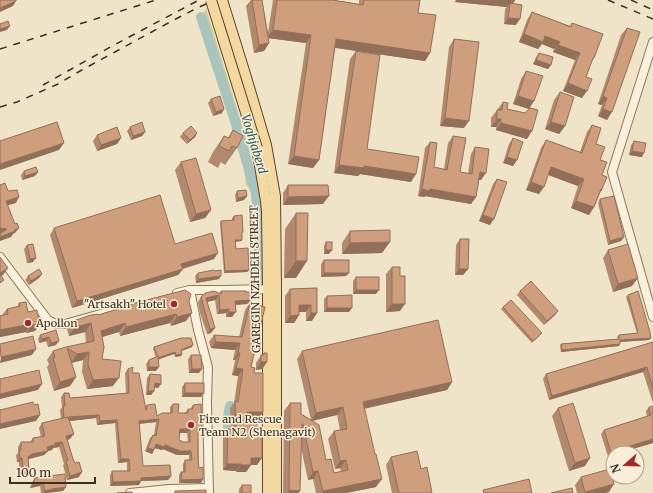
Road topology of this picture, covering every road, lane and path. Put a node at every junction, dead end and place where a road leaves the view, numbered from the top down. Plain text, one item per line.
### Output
1 (211, 0) edge
2 (222, 0) edge
3 (653, 42) edge
4 (261, 146) junction
5 (0, 257) edge
6 (272, 289) junction
7 (190, 290) junction
8 (169, 295) edge
9 (139, 303) edge
10 (653, 317) edge
11 (209, 490) edge
12 (130, 493) edge
13 (268, 493) edge
14 (276, 493) edge

1 - 4 main road, GAREGIN NZHDEH STREET, bridge
2 - 4 main road, GAREGIN NZHDEH STREET
3 - 10 street
4 - 6 main road, GAREGIN NZHDEH STREET
5 - 9 street
6 - 7 street
6 - 13 main road, GAREGIN NZHDEH STREET
6 - 14 main road, GAREGIN NZHDEH STREET
7 - 8 street
7 - 11 street
11 - 12 street

